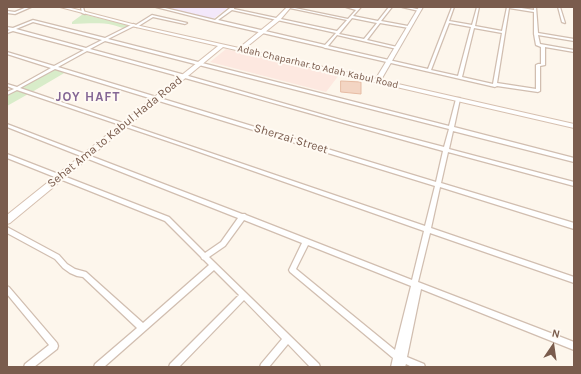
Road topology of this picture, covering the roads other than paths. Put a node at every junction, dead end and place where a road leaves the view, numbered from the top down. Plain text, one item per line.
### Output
1 (30, 7) edge
2 (62, 7) edge
3 (82, 7) edge
4 (157, 7) edge
5 (288, 7) edge
6 (347, 7) edge
7 (391, 7) edge
8 (403, 7) edge
9 (453, 7) edge
10 (478, 7) edge
11 (509, 7) edge
12 (559, 7) edge
13 (233, 8) edge
14 (359, 8) edge
15 (420, 9) edge
16 (535, 9) edge
17 (7, 12) edge
18 (84, 13) junction
19 (350, 18) junction
20 (278, 19) junction
21 (215, 21) junction
22 (380, 22) junction
23 (447, 22) junction
24 (564, 22) dead end
25 (184, 23) dead end
26 (135, 26) junction
27 (408, 27) junction
28 (473, 27) junction
29 (7, 28) edge
30 (13, 30) junction
31 (7, 32) edge
32 (262, 32) junction
33 (504, 32) junction
34 (337, 33) junction
35 (536, 34) junction
36 (106, 39) junction
37 (366, 40) junction
38 (574, 40) edge
39 (222, 45) junction
40 (543, 46) junction
41 (325, 47) junction
42 (396, 48) junction
43 (87, 49) junction
44 (241, 49) junction
45 (574, 51) edge
46 (7, 53) edge
47 (388, 62) junction
48 (200, 63) junction
49 (54, 67) junction
50 (428, 71) junction
51 (184, 76) junction
52 (460, 78) junction
53 (378, 80) junction
54 (495, 84) junction
55 (7, 85) edge
56 (17, 89) junction
57 (7, 94) edge
58 (157, 98) junction
59 (459, 99) junction
60 (125, 124) junction
61 (7, 125) edge
62 (574, 126) edge
63 (453, 129) junction
64 (448, 149) junction
65 (7, 156) edge
66 (86, 156) junction
67 (574, 160) edge
68 (59, 178) junction
69 (440, 184) junction
70 (574, 184) edge
71 (243, 216) junction
72 (7, 220) edge
73 (574, 226) edge
74 (7, 230) edge
75 (430, 230) junction
76 (306, 242) junction
77 (204, 257) junction
78 (213, 266) junction
79 (574, 280) edge
80 (417, 285) junction
81 (8, 295) edge
82 (244, 295) junction
83 (143, 328) junction
84 (287, 339) junction
85 (574, 346) edge
86 (400, 357) junction
87 (28, 367) edge
88 (98, 367) edge
89 (173, 367) edge
90 (264, 367) edge
91 (316, 367) edge
92 (395, 367) edge
93 (401, 367) edge
94 (421, 367) edge

1 - 17 street
2 - 18 main road, Adah Chaparhar to Adah Kabul Road
3 - 18 street
4 - 21 street
5 - 19 street
5 - 20 main road
6 - 14 street
7 - 22 street
8 - 15 street
9 - 23 street
10 - 28 street
11 - 16 street
11 - 33 street
12 - 24 street
13 - 20 street
13 - 21 street
14 - 19 street
15 - 27 street
16 - 35 street
18 - 26 main road, Adah Chaparhar to Adah Kabul Road
19 - 22 street
19 - 34 street
20 - 32 main road
20 - 34 street
21 - 32 street
22 - 27 street
22 - 37 street
23 - 28 street
23 - 50 street
25 - 26 street
26 - 36 street
26 - 39 main road, Adah Chaparhar to Adah Kabul Road
27 - 42 street
28 - 33 street
28 - 52 street
29 - 30 street
30 - 31 street
30 - 36 street
30 - 43 street
32 - 41 street
32 - 44 main road
33 - 54 street
34 - 37 street
34 - 41 street
35 - 38 street
35 - 40 street
36 - 43 street
36 - 48 street
37 - 42 street
39 - 44 main road, Adah Chaparhar to Adah Kabul Road
39 - 48 main road, Sehat Ama to Kabul Hada Road
40 - 45 street
40 - 54 street
41 - 47 street
42 - 47 street
43 - 49 street
43 - 51 street
44 - 53 main road, Adah Chaparhar to Adah Kabul Road
46 - 49 street, Sherzai Street
47 - 50 street
47 - 53 street
48 - 51 main road, Sehat Ama to Kabul Hada Road
48 - 63 street
49 - 56 street
49 - 58 street, Sherzai Street
50 - 52 street
51 - 58 main road, Sehat Ama to Kabul Hada Road
51 - 64 street
52 - 54 street
53 - 59 main road, Adah Chaparhar to Adah Kabul Road
55 - 56 street
56 - 57 street
56 - 60 street
58 - 60 main road, Sehat Ama to Kabul Hada Road
58 - 69 street, Sherzai Street
59 - 62 main road, Adah Chaparhar to Adah Kabul Road
59 - 63 street
60 - 66 main road, Sehat Ama to Kabul Hada Road
60 - 75 street
61 - 66 street
63 - 64 street
63 - 67 street
64 - 69 street
64 - 70 street
65 - 68 street
66 - 68 main road, Sehat Ama to Kabul Hada Road
66 - 71 street
68 - 72 main road, Sehat Ama to Kabul Hada Road
68 - 77 street
69 - 73 street, Sherzai Street
69 - 75 street
71 - 76 street
71 - 77 street
74 - 83 street
75 - 79 street
75 - 80 street
76 - 80 street
76 - 86 street
77 - 78 street
78 - 82 street
78 - 83 street
80 - 85 street
80 - 86 street
81 - 87 street
82 - 84 street
82 - 89 street
83 - 88 street
84 - 90 street
84 - 91 street
86 - 92 street
86 - 93 street
86 - 94 street

